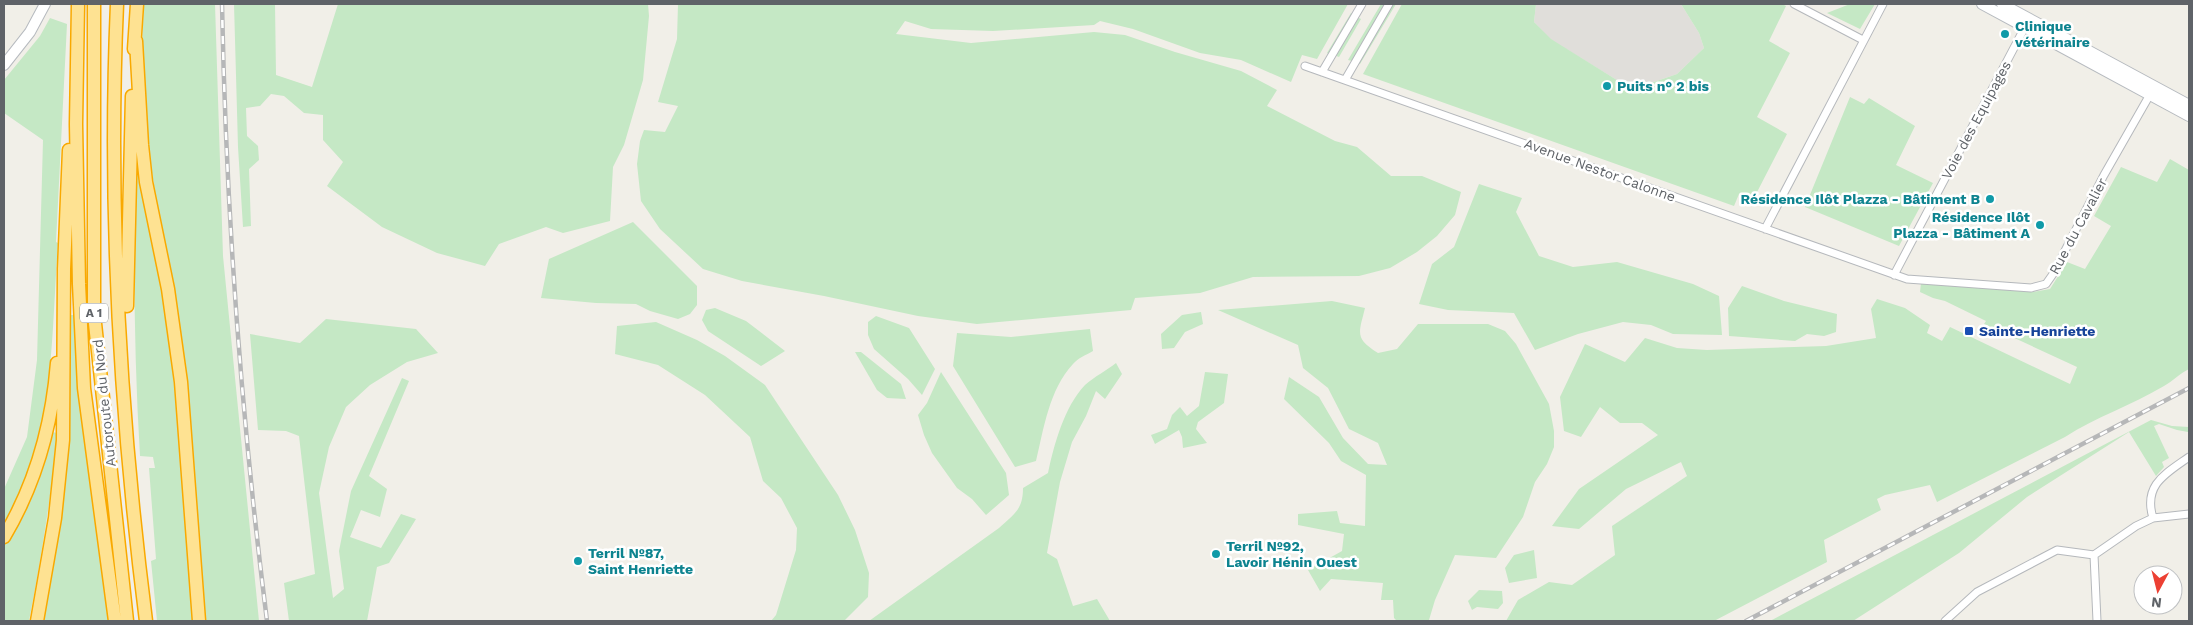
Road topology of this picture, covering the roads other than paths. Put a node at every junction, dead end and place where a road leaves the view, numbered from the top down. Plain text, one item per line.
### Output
1 (45, 4) edge
2 (78, 4) edge
3 (94, 4) edge
4 (117, 4) edge
5 (137, 4) edge
6 (1362, 4) edge
7 (1389, 4) edge
8 (1794, 4) edge
9 (1882, 4) edge
10 (1982, 4) edge
11 (2002, 4) edge
12 (2028, 23) junction
13 (1863, 40) junction
14 (136, 41) junction
15 (75, 56) junction
16 (4, 65) edge
17 (1305, 66) dead end
18 (1322, 72) junction
19 (1345, 80) junction
20 (2152, 91) junction
21 (2189, 105) edge
22 (2189, 116) edge
23 (1765, 229) junction
24 (64, 268) junction
25 (1894, 275) junction
26 (124, 396) junction
27 (2189, 457) edge
28 (2189, 514) edge
29 (2153, 518) junction
30 (4, 537) edge
31 (2094, 555) junction
32 (37, 621) edge
33 (115, 621) edge
34 (127, 621) edge
35 (146, 621) edge
36 (199, 621) edge
37 (1945, 621) edge
38 (2097, 621) edge

1 - 16 main road
2 - 15 highway
3 - 34 highway, Autoroute du Nord / A 1
4 - 26 highway, Autoroute du Nord / A 1
5 - 14 highway
6 - 18 street
7 - 19 street
8 - 13 street
9 - 13 street
10 - 12 main road
11 - 12 main road
12 - 20 main road
12 - 25 street, Voie des Equipages
13 - 23 street
14 - 26 highway
14 - 36 highway
15 - 24 highway
15 - 33 highway
17 - 18 street, Avenue Nestor Calonne
18 - 19 street, Avenue Nestor Calonne
19 - 23 street, Avenue Nestor Calonne
20 - 21 main road
20 - 22 main road
20 - 25 street, Rue du Cavalier
23 - 25 street, Avenue Nestor Calonne
24 - 30 highway
24 - 32 highway
26 - 35 highway, Autoroute du Nord / A 1
27 - 29 street
28 - 29 street
29 - 31 street
31 - 37 street
31 - 38 street

